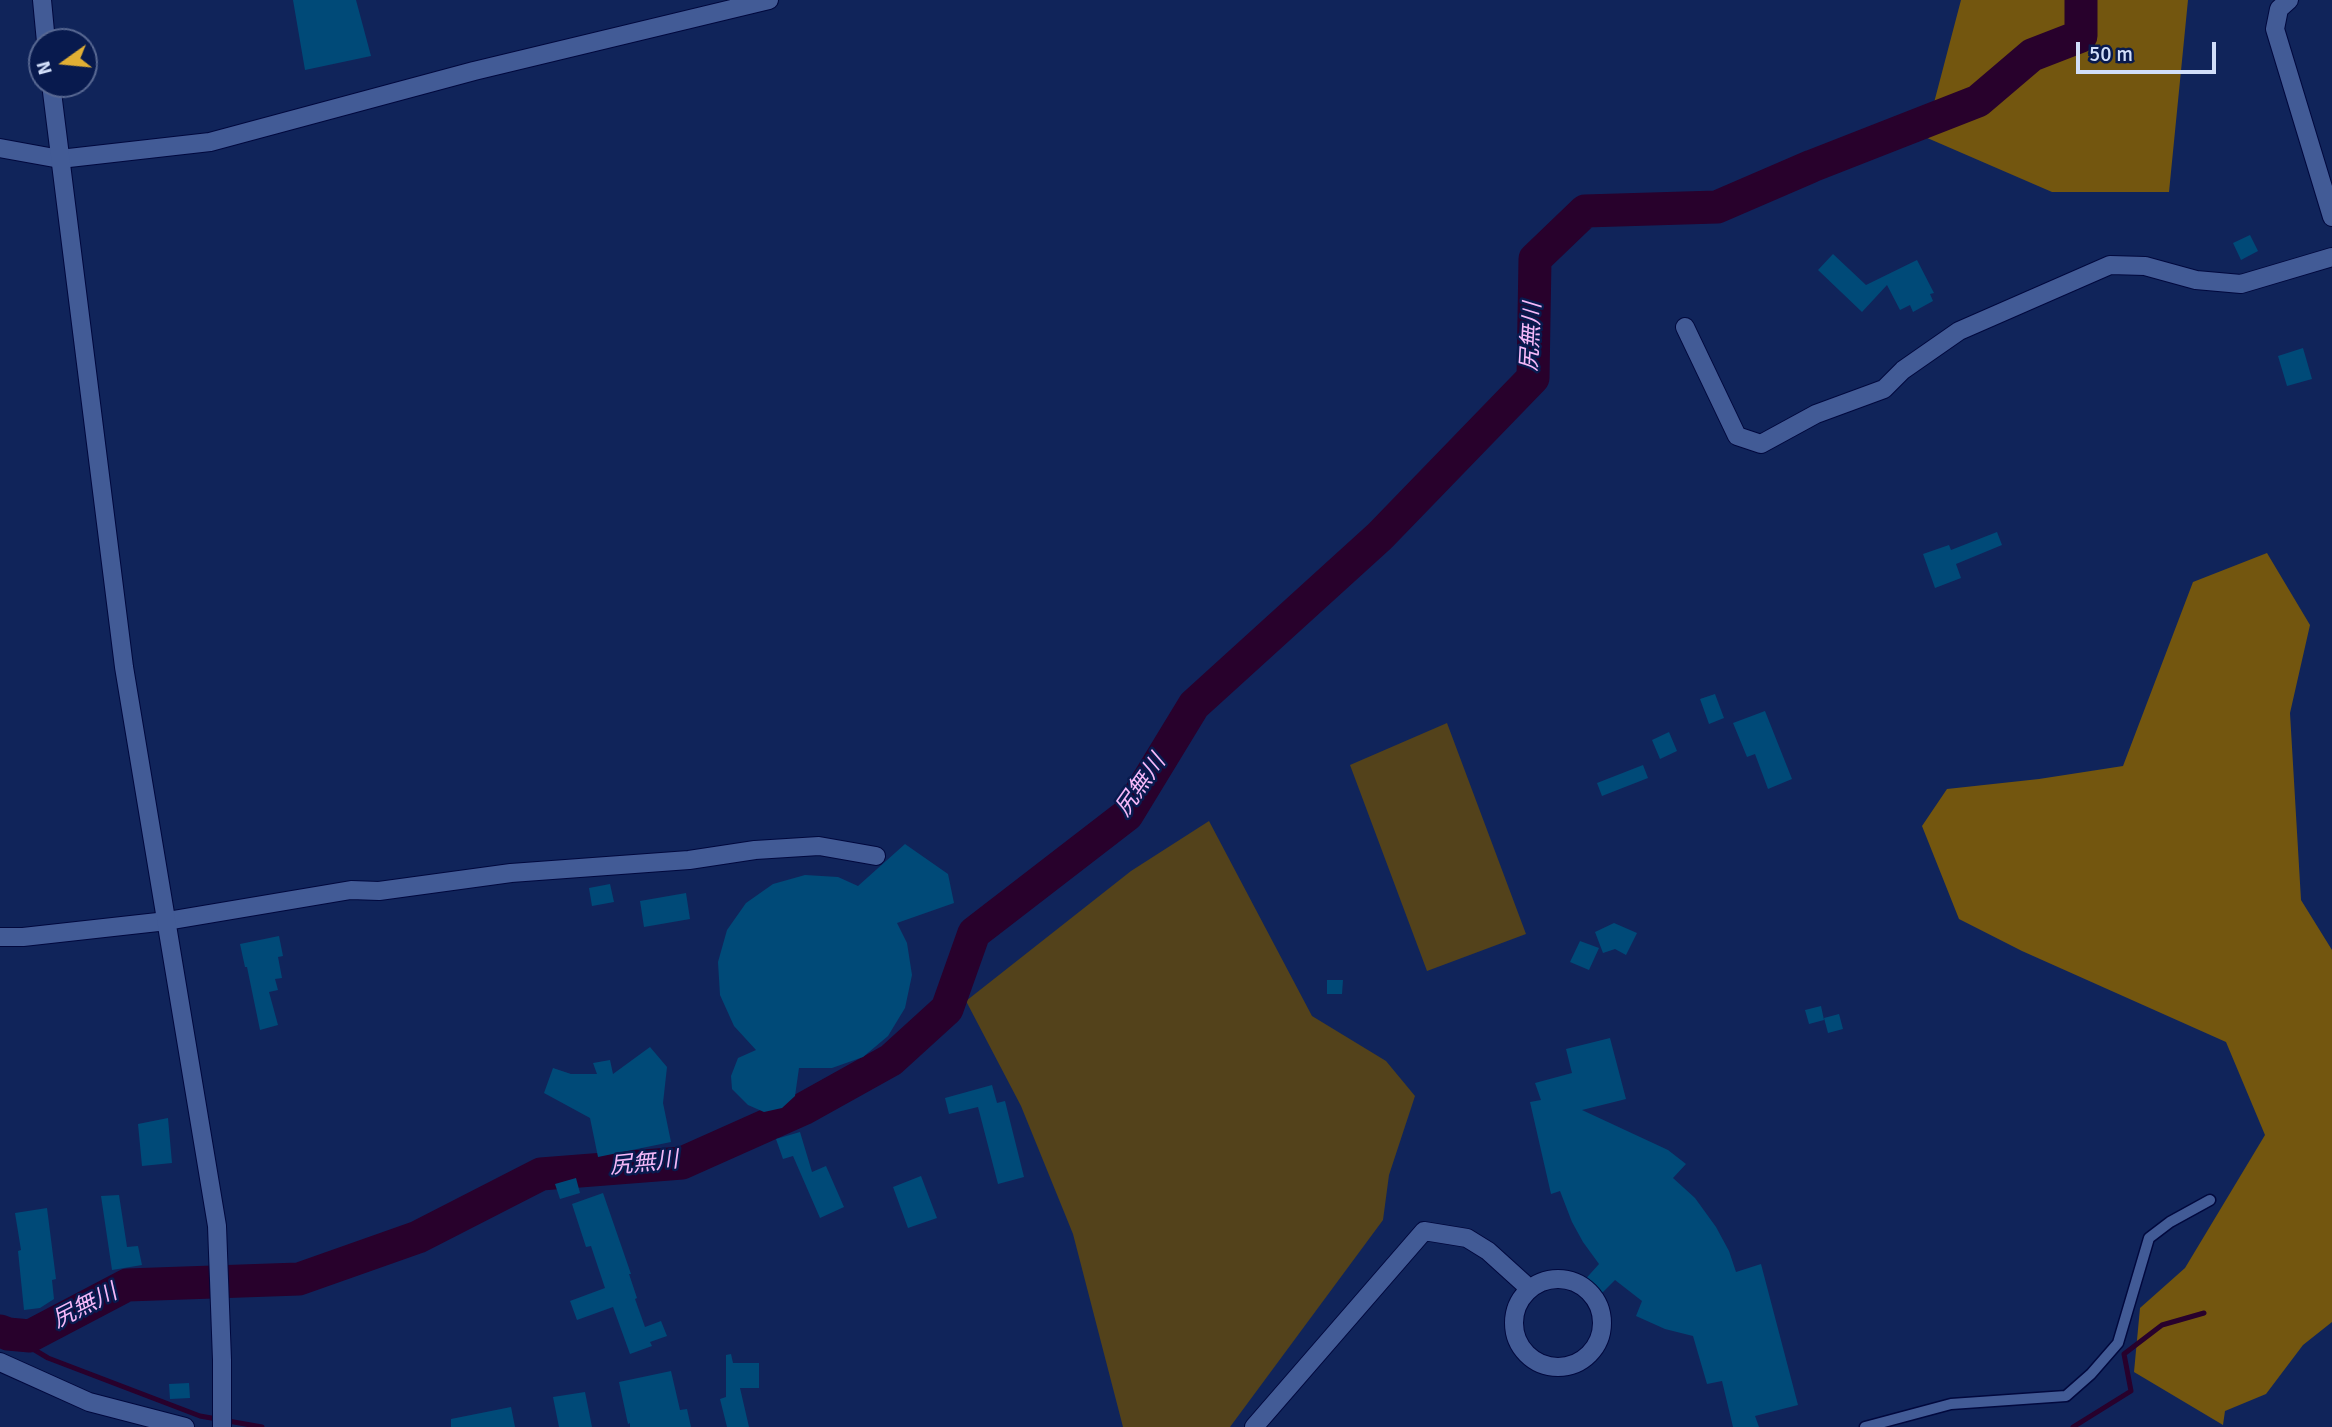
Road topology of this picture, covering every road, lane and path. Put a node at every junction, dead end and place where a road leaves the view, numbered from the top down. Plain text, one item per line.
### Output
1 (42, 0) edge
2 (769, 0) edge
3 (2289, 0) edge
4 (45, 28) edge
5 (53, 98) edge
6 (0, 148) edge
7 (60, 159) junction
8 (2332, 217) edge
9 (2332, 257) edge
10 (1685, 327) dead end
11 (876, 856) dead end
12 (167, 921) junction
13 (0, 937) edge
14 (2210, 1200) dead end
15 (1530, 1289) junction
16 (0, 1362) edge
17 (185, 1427) edge
18 (222, 1427) edge
19 (1254, 1427) edge
20 (1865, 1427) edge

1 - 4 street
2 - 7 street
3 - 8 street
5 - 7 street
6 - 7 street
7 - 12 street
9 - 10 street
11 - 12 street
12 - 13 street
12 - 18 street
14 - 20 lane
15 - 15 street
15 - 19 street
16 - 17 street

